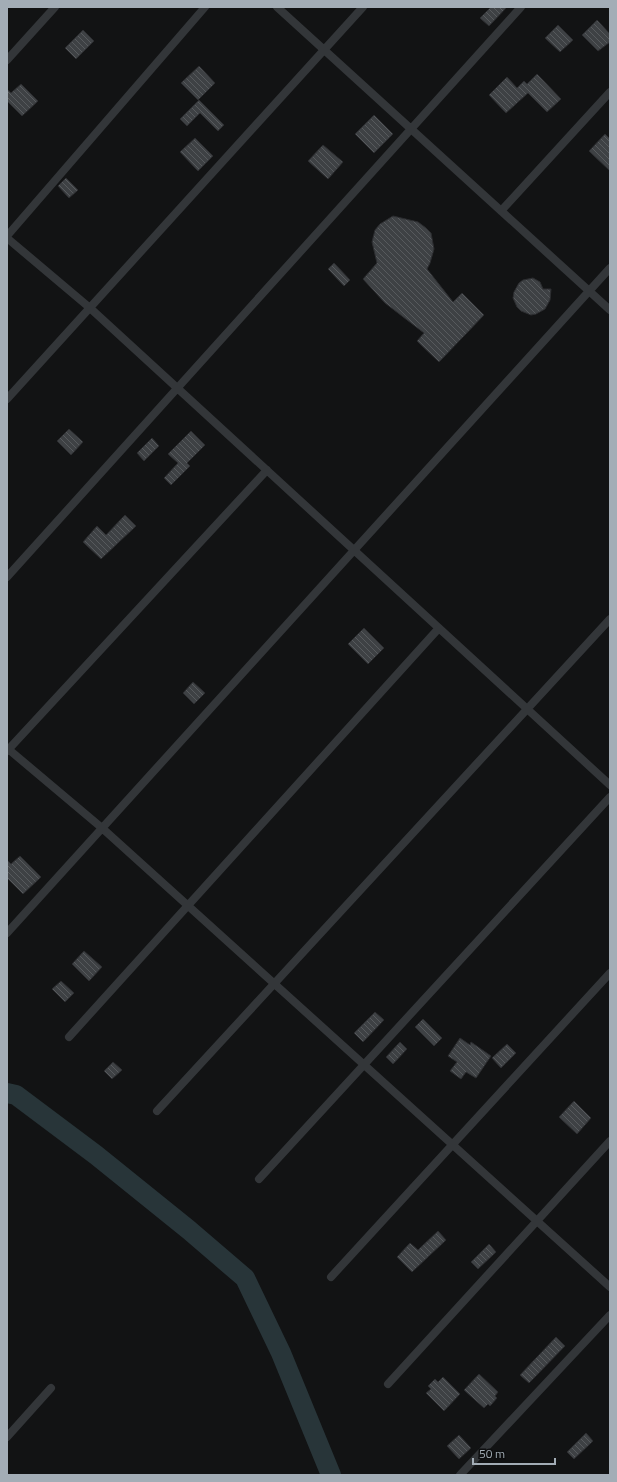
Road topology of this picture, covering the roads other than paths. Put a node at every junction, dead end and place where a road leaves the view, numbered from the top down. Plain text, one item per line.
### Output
1 (55, 7) edge
2 (205, 7) edge
3 (276, 7) edge
4 (363, 7) edge
5 (521, 7) edge
6 (324, 50) junction
7 (7, 60) edge
8 (610, 92) edge
9 (410, 129) junction
10 (501, 211) junction
11 (7, 237) edge
12 (610, 268) edge
13 (588, 291) junction
14 (90, 308) junction
15 (610, 310) edge
16 (177, 388) junction
17 (7, 399) edge
18 (267, 470) junction
19 (354, 550) junction
20 (7, 577) edge
21 (610, 619) edge
22 (439, 628) junction
23 (527, 709) junction
24 (8, 750) edge
25 (610, 785) edge
26 (610, 796) edge
27 (102, 828) junction
28 (188, 905) junction
29 (7, 933) edge
30 (610, 973) edge
31 (275, 984) junction
32 (69, 1037) dead end
33 (364, 1065) junction
34 (158, 1111) dead end
35 (610, 1141) edge
36 (452, 1145) junction
37 (259, 1178) dead end
38 (536, 1221) junction
39 (331, 1277) dead end
40 (610, 1287) edge
41 (610, 1315) edge
42 (388, 1384) dead end
43 (51, 1388) dead end
44 (7, 1437) edge
45 (460, 1475) edge

1 - 7 street
2 - 11 street
3 - 6 street
4 - 6 street
5 - 9 street
6 - 9 street
6 - 14 street
8 - 10 street
9 - 10 street
9 - 16 street
10 - 13 street
11 - 14 street
12 - 13 street
13 - 15 street
13 - 19 street
14 - 16 street
14 - 17 street
16 - 18 street
16 - 20 street
18 - 19 street
18 - 24 street
19 - 22 street
19 - 27 street
21 - 23 street
22 - 23 street
22 - 28 street
23 - 25 street
23 - 31 street
24 - 27 street
26 - 33 street
27 - 28 street
27 - 29 street
28 - 31 street
28 - 32 street
30 - 36 street
31 - 33 street
31 - 34 street
33 - 36 street
33 - 37 street
35 - 38 street
36 - 38 street
36 - 39 street
38 - 40 street
38 - 42 street
41 - 45 street
43 - 44 street

